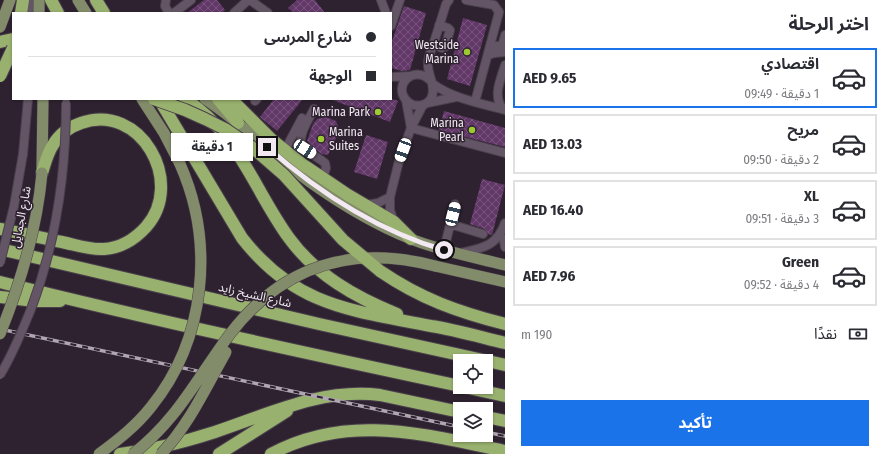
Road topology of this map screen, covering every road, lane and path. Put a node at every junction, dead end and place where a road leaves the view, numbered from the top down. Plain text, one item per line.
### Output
1 (10, 0) edge
2 (23, 0) edge
3 (29, 0) edge
4 (39, 0) edge
5 (48, 0) edge
6 (51, 0) edge
7 (78, 0) edge
8 (96, 0) edge
9 (166, 0) edge
10 (191, 0) edge
11 (249, 0) edge
12 (258, 0) edge
13 (382, 0) edge
14 (400, 0) edge
15 (467, 0) edge
16 (447, 1) edge
17 (21, 12) edge
18 (29, 12) edge
19 (39, 12) edge
20 (52, 12) edge
21 (57, 12) edge
22 (85, 12) edge
23 (103, 12) edge
24 (168, 12) edge
25 (175, 12) edge
26 (235, 12) edge
27 (267, 12) edge
28 (268, 12) edge
29 (386, 12) edge
30 (392, 23) edge
31 (439, 25) junction
32 (0, 27) edge
33 (505, 35) edge
34 (12, 39) edge
35 (0, 42) edge
36 (433, 44) junction
37 (504, 48) edge
38 (12, 50) edge
39 (489, 52) junction
40 (12, 60) edge
41 (428, 61) junction
42 (0, 62) edge
43 (505, 65) edge
44 (413, 75) junction
45 (0, 76) edge
46 (392, 77) edge
47 (392, 81) edge
48 (432, 82) junction
49 (402, 90) junction
50 (457, 97) junction
51 (28, 100) edge
52 (43, 100) edge
53 (65, 100) edge
54 (143, 100) edge
55 (157, 100) edge
56 (160, 100) edge
57 (186, 100) edge
58 (206, 100) edge
59 (219, 100) edge
60 (232, 100) edge
61 (406, 100) junction
62 (475, 102) junction
63 (425, 104) junction
64 (314, 109) dead end
65 (504, 109) edge
66 (302, 118) dead end
67 (238, 123) junction
68 (411, 128) junction
69 (284, 150) junction
70 (505, 153) edge
71 (42, 173) junction
72 (323, 178) junction
73 (390, 197) junction
74 (455, 204) dead end
75 (366, 205) junction
76 (394, 222) junction
77 (505, 223) edge
78 (450, 224) junction
79 (0, 229) edge
80 (483, 234) dead end
81 (505, 238) edge
82 (411, 239) junction
83 (505, 248) edge
84 (0, 249) edge
85 (444, 250) junction
86 (459, 253) junction
87 (0, 263) edge
88 (505, 265) edge
89 (0, 282) edge
90 (505, 282) edge
91 (0, 297) edge
92 (73, 300) junction
93 (243, 320) junction
94 (505, 324) edge
95 (432, 326) junction
96 (0, 334) edge
97 (505, 343) edge
98 (505, 365) edge
99 (0, 375) edge
100 (453, 384) edge
101 (493, 393) edge
102 (505, 396) edge
103 (302, 403) junction
104 (453, 411) edge
105 (493, 418) edge
106 (505, 421) edge
107 (505, 451) edge
108 (99, 454) edge
109 (120, 454) edge
110 (133, 454) edge
111 (161, 454) edge
112 (219, 454) edge
113 (272, 454) edge

1 - 32 main road
2 - 17 highway
3 - 18 street
4 - 19 main road
5 - 20 street
6 - 21 highway
7 - 22 main road
8 - 23 highway
9 - 24 street
10 - 25 street
11 - 26 street
11 - 27 street
12 - 28 street
13 - 29 street
14 - 30 street
15 - 39 street
16 - 31 street
31 - 36 street
31 - 36 street
33 - 37 street
34 - 35 highway
36 - 41 street
37 - 39 street
38 - 45 highway, bridge
39 - 62 street
40 - 42 main road
41 - 44 street
41 - 48 street
43 - 65 street
44 - 46 street
44 - 48 street
44 - 49 street
47 - 49 street
48 - 50 street
48 - 63 street
49 - 61 street
50 - 62 street
50 - 63 street
51 - 87 street, bridge
52 - 71 main road, شارع الجمايل
53 - 99 street, bridge
54 - 108 main road, bridge
55 - 94 highway, bridge
56 - 95 highway
57 - 95 highway
58 - 67 main road
59 - 67 highway
60 - 69 highway
61 - 63 street
61 - 68 street
62 - 65 street
63 - 68 street
64 - 72 street
66 - 69 street
67 - 82 main road
68 - 70 street
68 - 73 street
69 - 72 highway
71 - 79 highway, bridge
71 - 96 main road, شارع الجمايل, bridge
72 - 75 highway
73 - 75 street
73 - 76 street
74 - 78 street
75 - 76 highway
76 - 82 highway
77 - 86 street
78 - 80 street
78 - 85 street
81 - 83 street
82 - 85 main road
84 - 98 highway, شارع الشيخ زايد
85 - 86 main road
86 - 88 main road
89 - 92 highway
90 - 93 main road, bridge
91 - 92 highway
92 - 100 highway
93 - 110 main road, bridge
93 - 111 main road, bridge
95 - 97 highway
101 - 102 highway
103 - 104 highway
103 - 109 highway
103 - 112 highway
105 - 106 highway
107 - 113 highway

